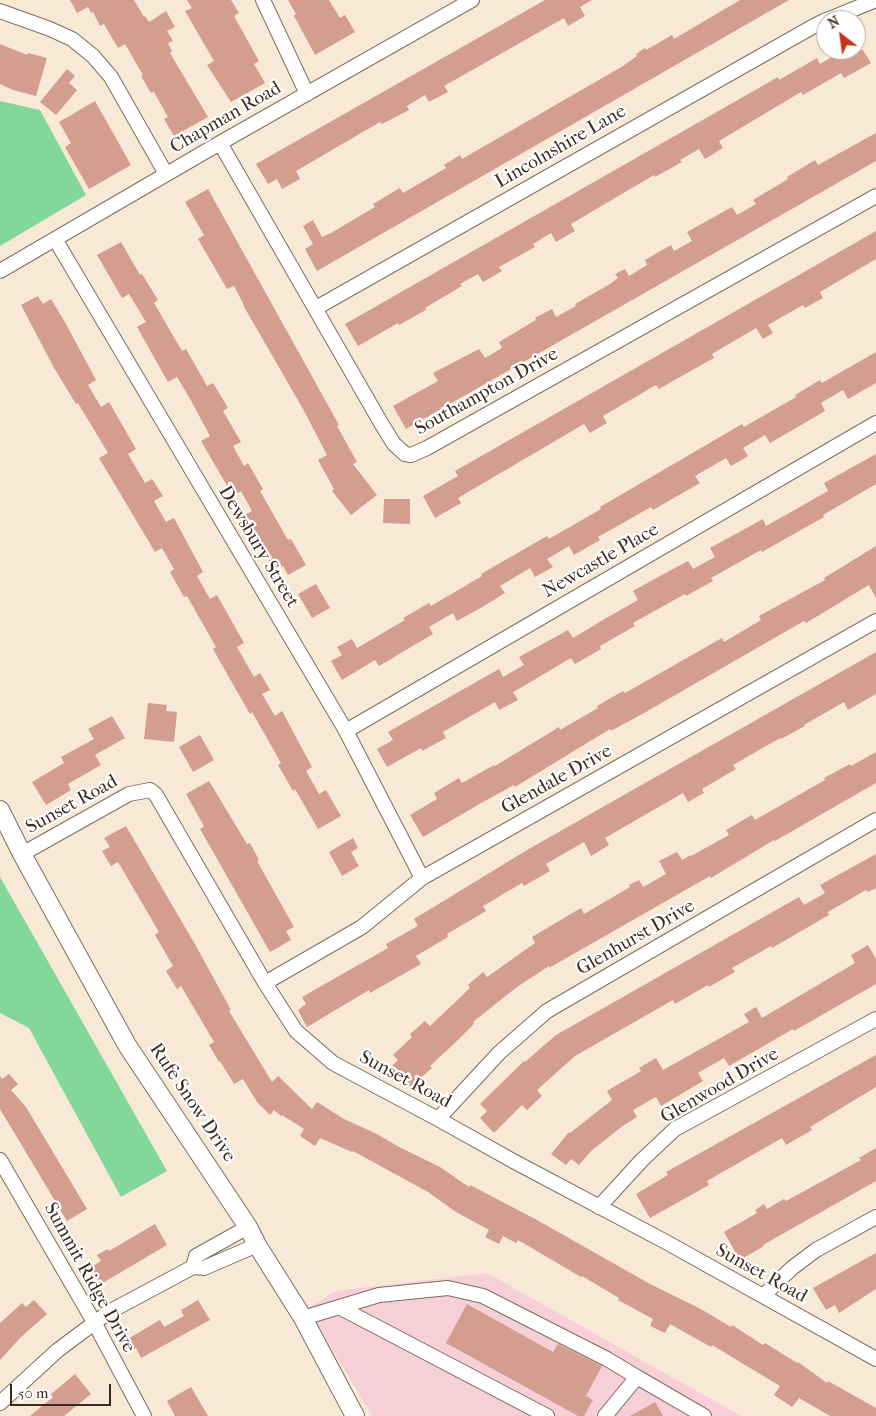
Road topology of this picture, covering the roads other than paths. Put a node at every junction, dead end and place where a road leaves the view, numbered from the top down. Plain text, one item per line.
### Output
1 (263, 0) edge
2 (472, 0) edge
3 (876, 0) edge
4 (0, 10) edge
5 (852, 10) edge
6 (816, 25) edge
7 (308, 94) junction
8 (220, 143) junction
9 (166, 174) junction
10 (876, 196) edge
11 (55, 239) junction
12 (0, 271) edge
13 (316, 308) junction
14 (876, 422) edge
15 (876, 621) edge
16 (346, 731) junction
17 (0, 810) edge
18 (876, 820) edge
19 (22, 854) junction
20 (422, 878) junction
21 (265, 983) junction
22 (876, 1019) edge
23 (438, 1119) junction
24 (2, 1166) edge
25 (599, 1207) junction
26 (876, 1217) edge
27 (248, 1227) junction
28 (257, 1245) junction
29 (193, 1267) junction
30 (763, 1296) junction
31 (340, 1307) junction
32 (303, 1318) junction
33 (94, 1322) junction
34 (876, 1359) edge
35 (637, 1378) junction
36 (0, 1403) edge
37 (144, 1416) edge
38 (355, 1416) edge
39 (547, 1416) edge
40 (605, 1416) edge
41 (704, 1416) edge

1 - 7 street
2 - 7 street, Chapman Road
3 - 5 street, Lincolnshire Lane
4 - 9 street
6 - 13 street, Lincolnshire Lane
7 - 8 street, Chapman Road
8 - 9 street, Chapman Road
8 - 13 street, Southampton Drive
9 - 11 street, Chapman Road
10 - 13 street, Southampton Drive
11 - 12 street, Chapman Road
11 - 16 street, Dewsbury Street
14 - 16 street, Newcastle Place
15 - 20 street, Glendale Drive
16 - 20 street, Dewsbury Street
17 - 19 main road, Rufe Snow Drive
18 - 23 street, Glenhurst Drive
19 - 21 street, Sunset Road
19 - 27 main road, Rufe Snow Drive
20 - 21 street, Glendale Drive
21 - 23 street, Sunset Road
22 - 25 street, Glenwood Drive
23 - 25 street, Sunset Road
24 - 33 street, Summit Ridge Drive
25 - 30 street, Sunset Road
26 - 30 street
27 - 28 main road, Rufe Snow Drive
27 - 29 street
28 - 29 street
28 - 32 main road, Rufe Snow Drive
29 - 33 street
30 - 34 street, Sunset Road
31 - 32 street
31 - 35 street
31 - 39 street
32 - 38 main road, Rufe Snow Drive
33 - 36 street
33 - 37 street, Summit Ridge Drive
35 - 40 street
35 - 41 street

